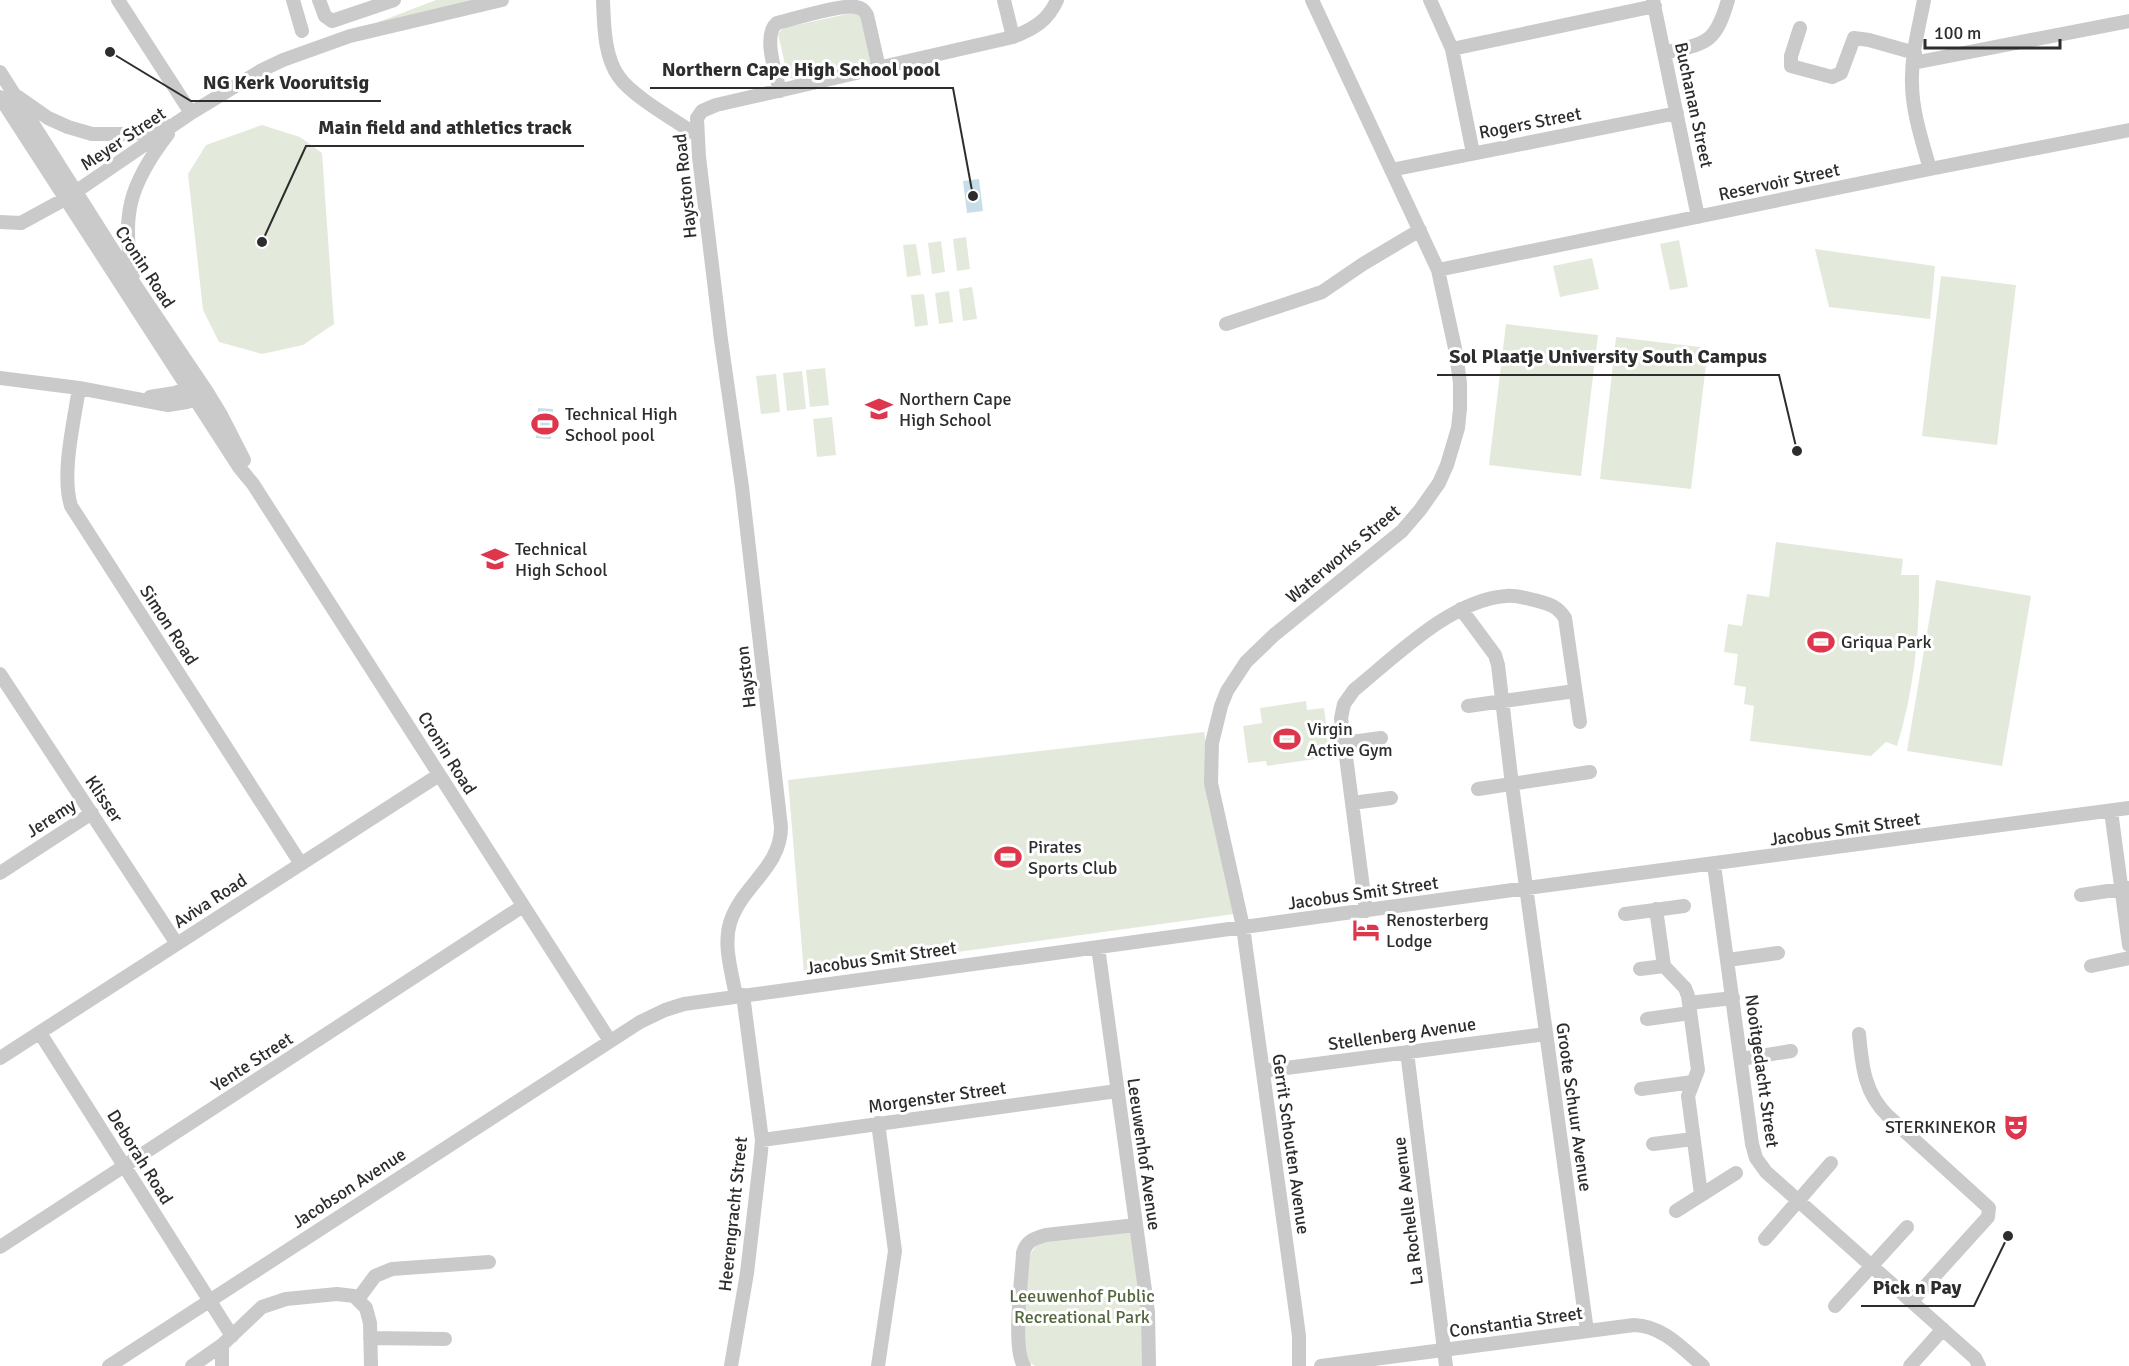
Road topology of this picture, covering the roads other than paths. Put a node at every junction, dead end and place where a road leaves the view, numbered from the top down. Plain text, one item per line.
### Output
1 (118, 0) edge
2 (293, 0) edge
3 (319, 0) edge
4 (394, 0) edge
5 (502, 0) edge
6 (603, 0) edge
7 (1004, 0) edge
8 (1057, 0) edge
9 (1312, 0) edge
10 (1430, 0) edge
11 (1728, 0) edge
12 (1924, 0) edge
13 (1654, 3) edge
14 (2129, 21) edge
15 (1800, 28) dead end
16 (302, 31) dead end
17 (1013, 37) junction
18 (1452, 49) junction
19 (1664, 53) junction
20 (1914, 58) junction
21 (879, 68) junction
22 (0, 72) edge
23 (780, 91) junction
24 (6, 95) edge
25 (1677, 112) junction
26 (191, 113) junction
27 (177, 123) junction
28 (2129, 130) edge
29 (697, 135) junction
30 (1473, 153) junction
31 (1930, 169) junction
32 (1390, 170) junction
33 (71, 195) junction
34 (1698, 217) junction
35 (0, 222) edge
36 (1420, 230) junction
37 (1438, 270) junction
38 (135, 285) junction
39 (1226, 324) dead end
40 (721, 340) joint
41 (0, 378) edge
42 (79, 388) junction
43 (198, 390) junction
44 (1461, 609) junction
45 (1, 678) edge
46 (1575, 691) junction
47 (1503, 702) junction
48 (1468, 706) dead end
49 (1580, 722) dead end
50 (1381, 738) dead end
51 (1344, 743) junction
52 (1590, 772) dead end
53 (439, 775) junction
54 (1512, 785) junction
55 (1478, 789) dead end
56 (1391, 798) dead end
57 (1352, 803) junction
58 (2129, 808) edge
59 (2111, 811) junction
60 (92, 813) junction
61 (301, 864) junction
62 (1714, 865) junction
63 (0, 873) edge
64 (1527, 888) junction
65 (2125, 889) edge
66 (2081, 895) dead end
67 (523, 906) junction
68 (1684, 906) dead end
69 (1656, 909) junction
70 (1366, 911) junction
71 (1624, 914) dead end
72 (1243, 927) junction
73 (177, 944) junction
74 (2129, 945) edge
75 (1098, 947) junction
76 (1778, 953) dead end
77 (2129, 958) edge
78 (1728, 960) junction
79 (1664, 966) junction
80 (2091, 966) dead end
81 (1640, 969) dead end
82 (739, 996) junction
83 (1733, 998) junction
84 (1689, 1008) junction
85 (1647, 1019) dead end
86 (40, 1033) junction
87 (1546, 1034) junction
88 (1859, 1034) dead end
89 (610, 1041) junction
90 (1791, 1051) dead end
91 (1407, 1052) junction
92 (0, 1058) edge
93 (1741, 1059) junction
94 (1263, 1071) junction
95 (1693, 1082) junction
96 (1641, 1089) dead end
97 (1117, 1091) junction
98 (878, 1123) junction
99 (1693, 1139) junction
100 (762, 1140) junction
101 (1653, 1144) dead end
102 (1831, 1163) dead end
103 (125, 1166) junction
104 (1736, 1173) dead end
105 (1701, 1194) junction
106 (1798, 1200) junction
107 (1676, 1211) dead end
108 (1136, 1225) junction
109 (1906, 1227) dead end
110 (1765, 1239) dead end
111 (0, 1247) edge
112 (489, 1262) dead end
113 (1871, 1265) junction
114 (358, 1299) junction
115 (209, 1300) junction
116 (1912, 1301) junction
117 (1835, 1306) dead end
118 (1943, 1329) junction
119 (1587, 1331) junction
120 (370, 1338) junction
121 (445, 1339) dead end
122 (227, 1341) junction
123 (1443, 1350) junction
124 (109, 1366) edge
125 (192, 1366) edge
126 (222, 1366) edge
127 (371, 1366) edge
128 (731, 1366) edge
129 (878, 1366) edge
130 (1024, 1366) edge
131 (1149, 1366) edge
132 (1299, 1366) edge
133 (1321, 1366) edge
134 (1446, 1366) edge
135 (1703, 1366) edge
136 (1910, 1366) edge
137 (1979, 1366) edge

1 - 26 street
2 - 16 street
3 - 4 street
5 - 26 street, Meyer Street
6 - 29 street
7 - 17 street
8 - 17 street, Hayston Road
9 - 32 street, Waterworks Street
10 - 18 street
11 - 19 street
12 - 20 street
13 - 18 street
13 - 19 street, Buchanan Street
14 - 20 street
15 - 20 street
17 - 21 street, Hayston Road
18 - 30 street
19 - 25 street, Buchanan Street
20 - 31 street
21 - 23 street, Hayston Road
21 - 23 street
22 - 24 street, Cronin Road
23 - 29 street, Hayston Road
24 - 27 street
24 - 33 street, Cronin Road
25 - 30 street, Rogers Street
25 - 34 street, Buchanan Street
26 - 27 street, Meyer Street
27 - 33 street, Meyer Street
27 - 38 street
28 - 31 street, Reservoir Street
29 - 40 street, Hayston Road
30 - 32 street, Rogers Street
31 - 34 street, Reservoir Street
32 - 36 street, Waterworks Street
33 - 35 street, Meyer Street
33 - 38 street, Cronin Road
33 - 43 street, Cronin Road
34 - 37 street, Reservoir Street
36 - 37 street, Waterworks Street
36 - 39 street
37 - 72 street, Waterworks Street
38 - 43 street, Cronin Road
40 - 82 street, Hayston
41 - 42 street
42 - 43 street
42 - 61 street, Simon Road
43 - 53 street, Cronin Road
44 - 46 street
44 - 47 street, Groote Schuur Avenue
44 - 51 street
45 - 60 street, Klisser
46 - 47 street
46 - 49 street
47 - 48 street
47 - 54 street, Groote Schuur Avenue
50 - 51 street
51 - 57 street
52 - 54 street
53 - 61 street, Aviva Road
53 - 67 street, Cronin Road
54 - 55 street
54 - 64 street, Groote Schuur Avenue
56 - 57 street
57 - 70 street
58 - 59 street, Jacobus Smit Street
59 - 62 street, Jacobus Smit Street
59 - 65 street
60 - 63 street, Jeremy
60 - 73 street, Klisser
61 - 73 street, Aviva Road
62 - 64 street, Jacobus Smit Street
62 - 78 street, Nooitgedacht Street
64 - 70 street, Jacobus Smit Street
64 - 87 street, Groote Schuur Avenue
65 - 66 street
65 - 74 street
67 - 89 street, Cronin Road
67 - 103 street, Yente Street
68 - 69 street
69 - 71 street
69 - 79 street
70 - 72 street, Jacobus Smit Street
72 - 75 street, Jacobus Smit Street
72 - 94 street, Gerrit Schouten Avenue
73 - 86 street, Aviva Road
75 - 82 street, Jacobus Smit Street
75 - 97 street, Leeuwenhof Avenue
76 - 78 street
77 - 80 street
78 - 83 street, Nooitgedacht Street
79 - 81 street
79 - 84 street
82 - 89 street, Jacobus Smit Street
82 - 100 street, Heerengracht Street
83 - 84 street
83 - 93 street, Nooitgedacht Street
84 - 85 street
84 - 95 street
86 - 92 street, Aviva Road
86 - 103 street, Deborah Road
87 - 91 street, Stellenberg Avenue
87 - 119 street, Groote Schuur Avenue
88 - 116 street
89 - 115 street, Jacobson Avenue
90 - 93 street
91 - 94 street, Stellenberg Avenue
91 - 123 street, La Rochelle Avenue
93 - 106 street, Nooitgedacht Street
94 - 132 street, Gerrit Schouten Avenue
95 - 96 street
95 - 99 street
97 - 98 street, Morgenster Street
97 - 108 street, Leeuwenhof Avenue
98 - 100 street, Morgenster Street
98 - 129 street
99 - 101 street
99 - 105 street
100 - 128 street, Heerengracht Street
102 - 106 street
103 - 111 street, Yente Street
103 - 115 street, Deborah Road
104 - 105 street
105 - 107 street
106 - 110 street
106 - 113 street, Nooitgedacht Street
108 - 130 street
108 - 131 street, Leeuwenhof Avenue
109 - 113 street
112 - 114 street
113 - 116 street, Nooitgedacht Street
113 - 117 street
114 - 120 street
114 - 122 street
115 - 122 street, Deborah Road
115 - 124 street, Jacobson Avenue
116 - 118 street, Nooitgedacht Street
118 - 136 street
118 - 137 street, Nooitgedacht Street
119 - 123 street, Constantia Street
119 - 135 street, Constantia Street
120 - 121 street
120 - 127 street
122 - 125 street
122 - 126 street
123 - 133 street, Constantia Street
123 - 134 street, La Rochelle Avenue

